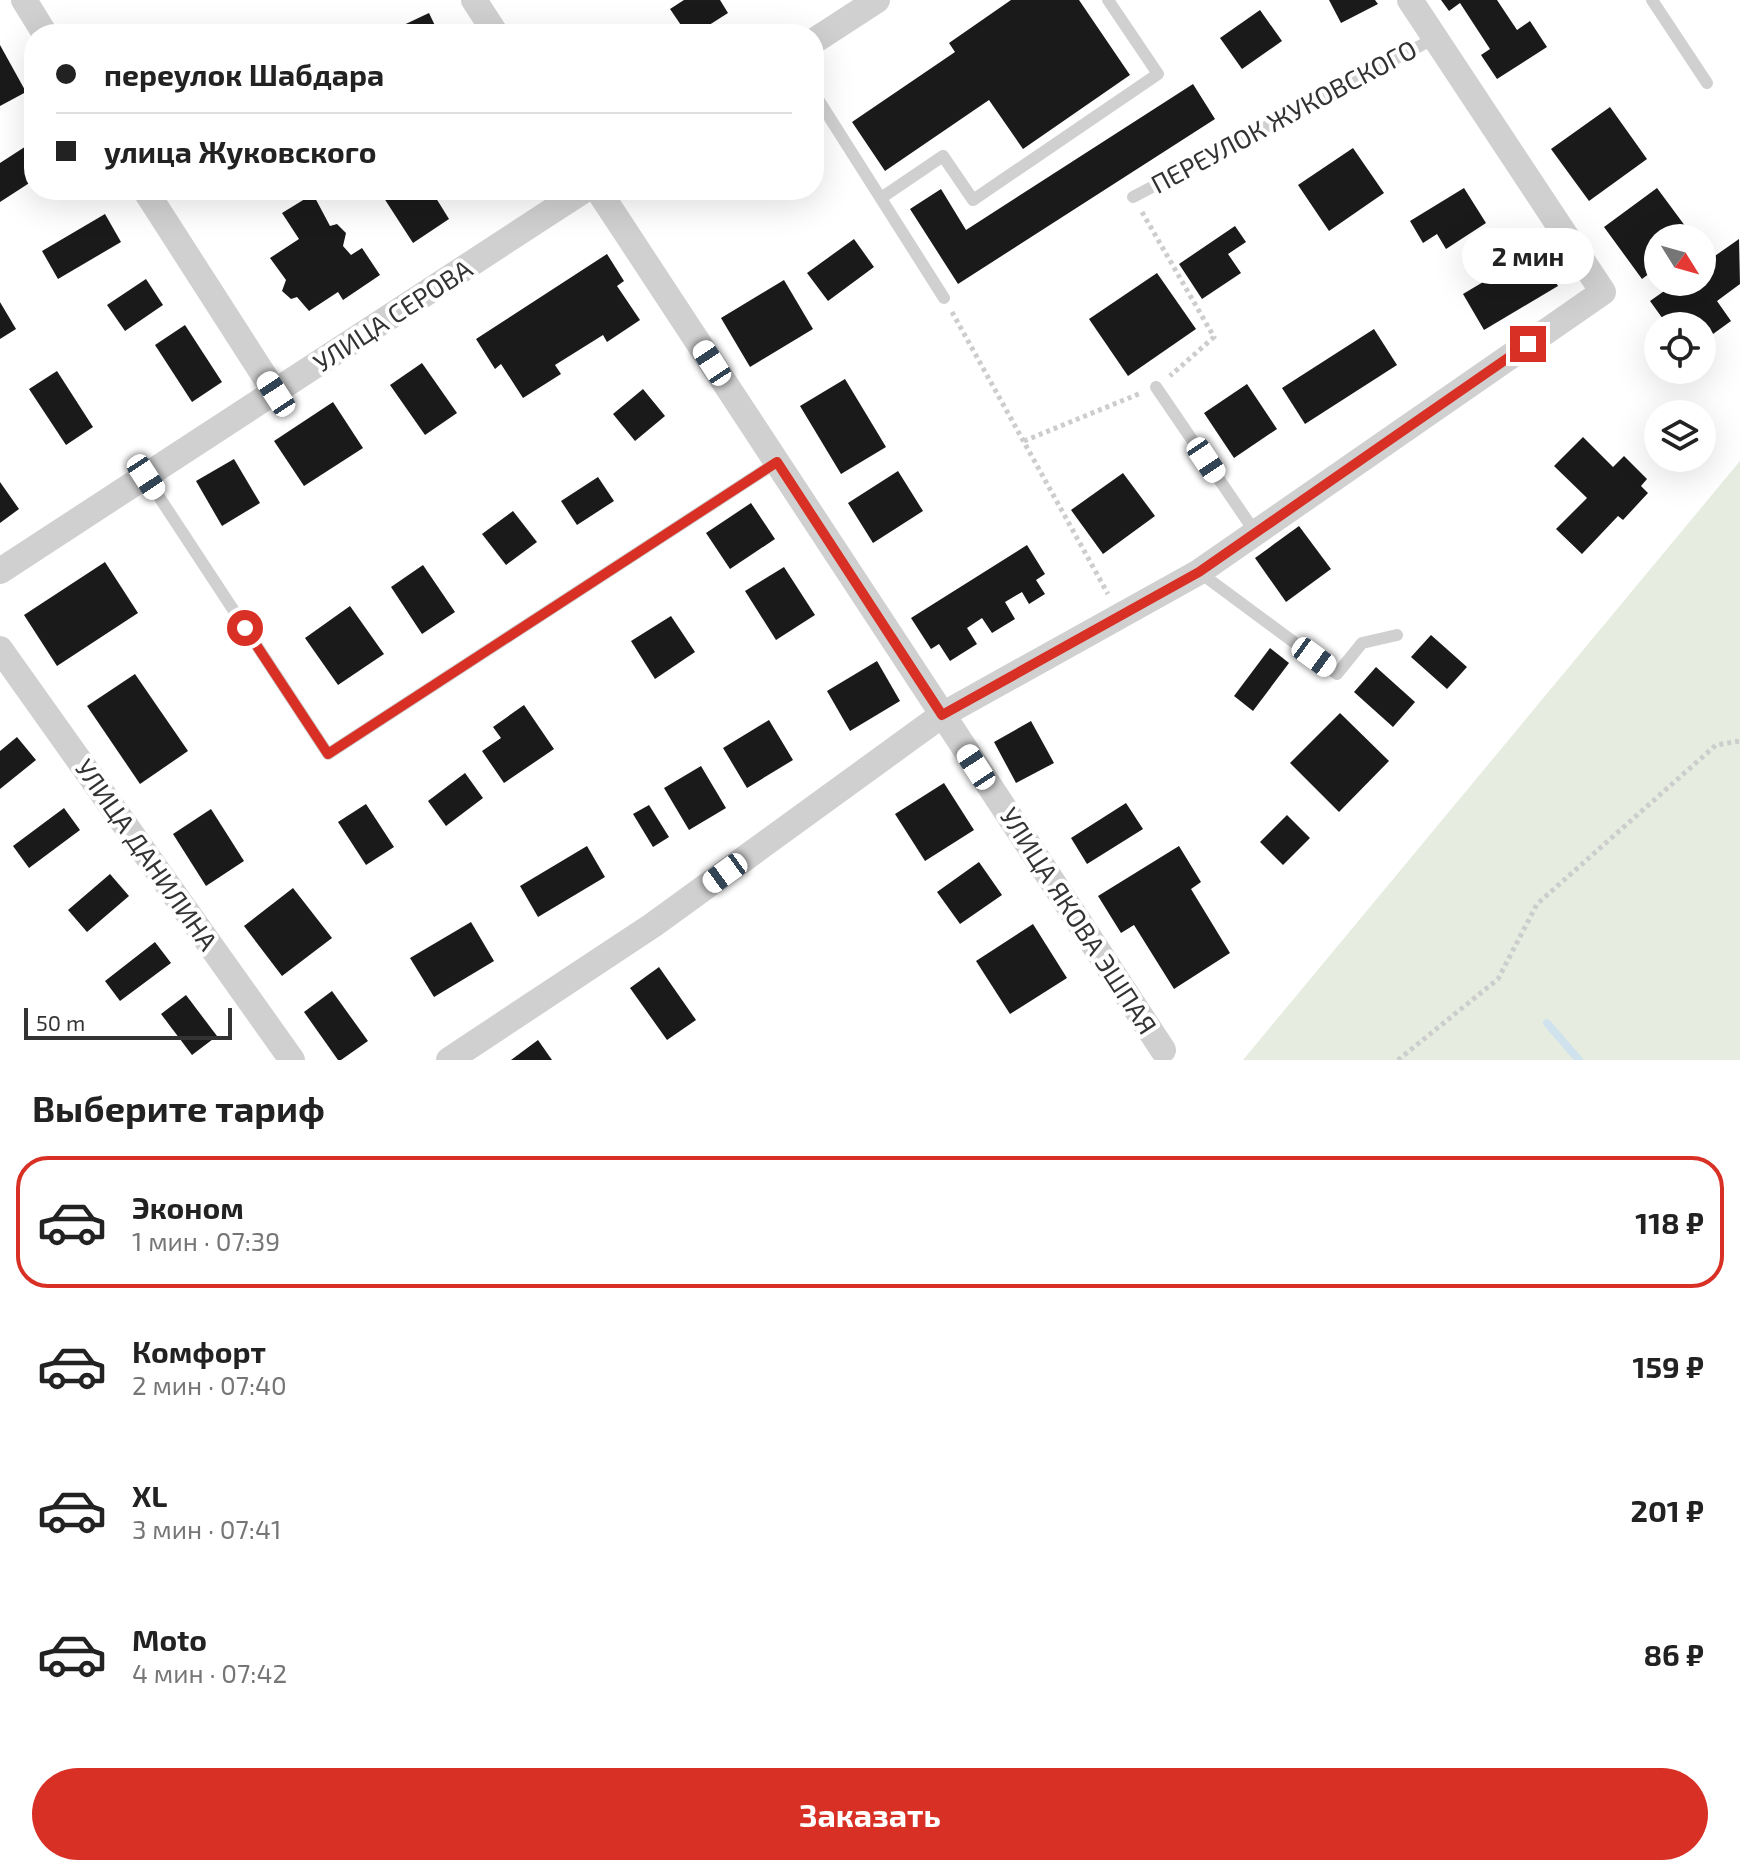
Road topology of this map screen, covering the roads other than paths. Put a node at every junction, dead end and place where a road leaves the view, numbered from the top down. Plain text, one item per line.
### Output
1 (24, 0) edge
2 (474, 0) edge
3 (877, 0) edge
4 (1108, 0) edge
5 (1410, 0) edge
6 (1652, 0) edge
7 (39, 24) edge
8 (490, 24) edge
9 (824, 34) edge
10 (1435, 38) junction
11 (1707, 83) dead end
12 (824, 109) edge
13 (1133, 197) road end
14 (881, 198) junction
15 (151, 200) edge
16 (569, 200) edge
17 (605, 200) edge
18 (944, 298) road end
19 (1156, 387) road end
20 (276, 394) junction
21 (777, 462) junction
22 (146, 477) junction
23 (1255, 532) junction
24 (0, 571) edge
25 (1199, 572) junction
26 (1397, 635) dead end
27 (0, 649) edge
28 (942, 715) junction
29 (1163, 1050) dead end
30 (292, 1060) edge
31 (449, 1060) edge

1 - 7 street
2 - 8 street
3 - 9 street
4 - 14 lane
5 - 10 street
6 - 11 lane
10 - 13 lane, ПЕРЕУЛОК ЖУКОВСКОГО
10 - 23 street
12 - 14 lane
14 - 18 lane
15 - 20 street
16 - 20 street, УЛИЦА СЕРОВА
17 - 21 street, УЛИЦА ЯКОВА ЭШПАЯ
19 - 23 lane
20 - 22 street, УЛИЦА СЕРОВА
21 - 22 lane
21 - 28 street, УЛИЦА ЯКОВА ЭШПАЯ
22 - 24 street, УЛИЦА СЕРОВА
23 - 25 street
25 - 26 lane
25 - 28 street
27 - 30 street, УЛИЦА ДАНИЛИНА
28 - 29 street, УЛИЦА ЯКОВА ЭШПАЯ
28 - 31 street

